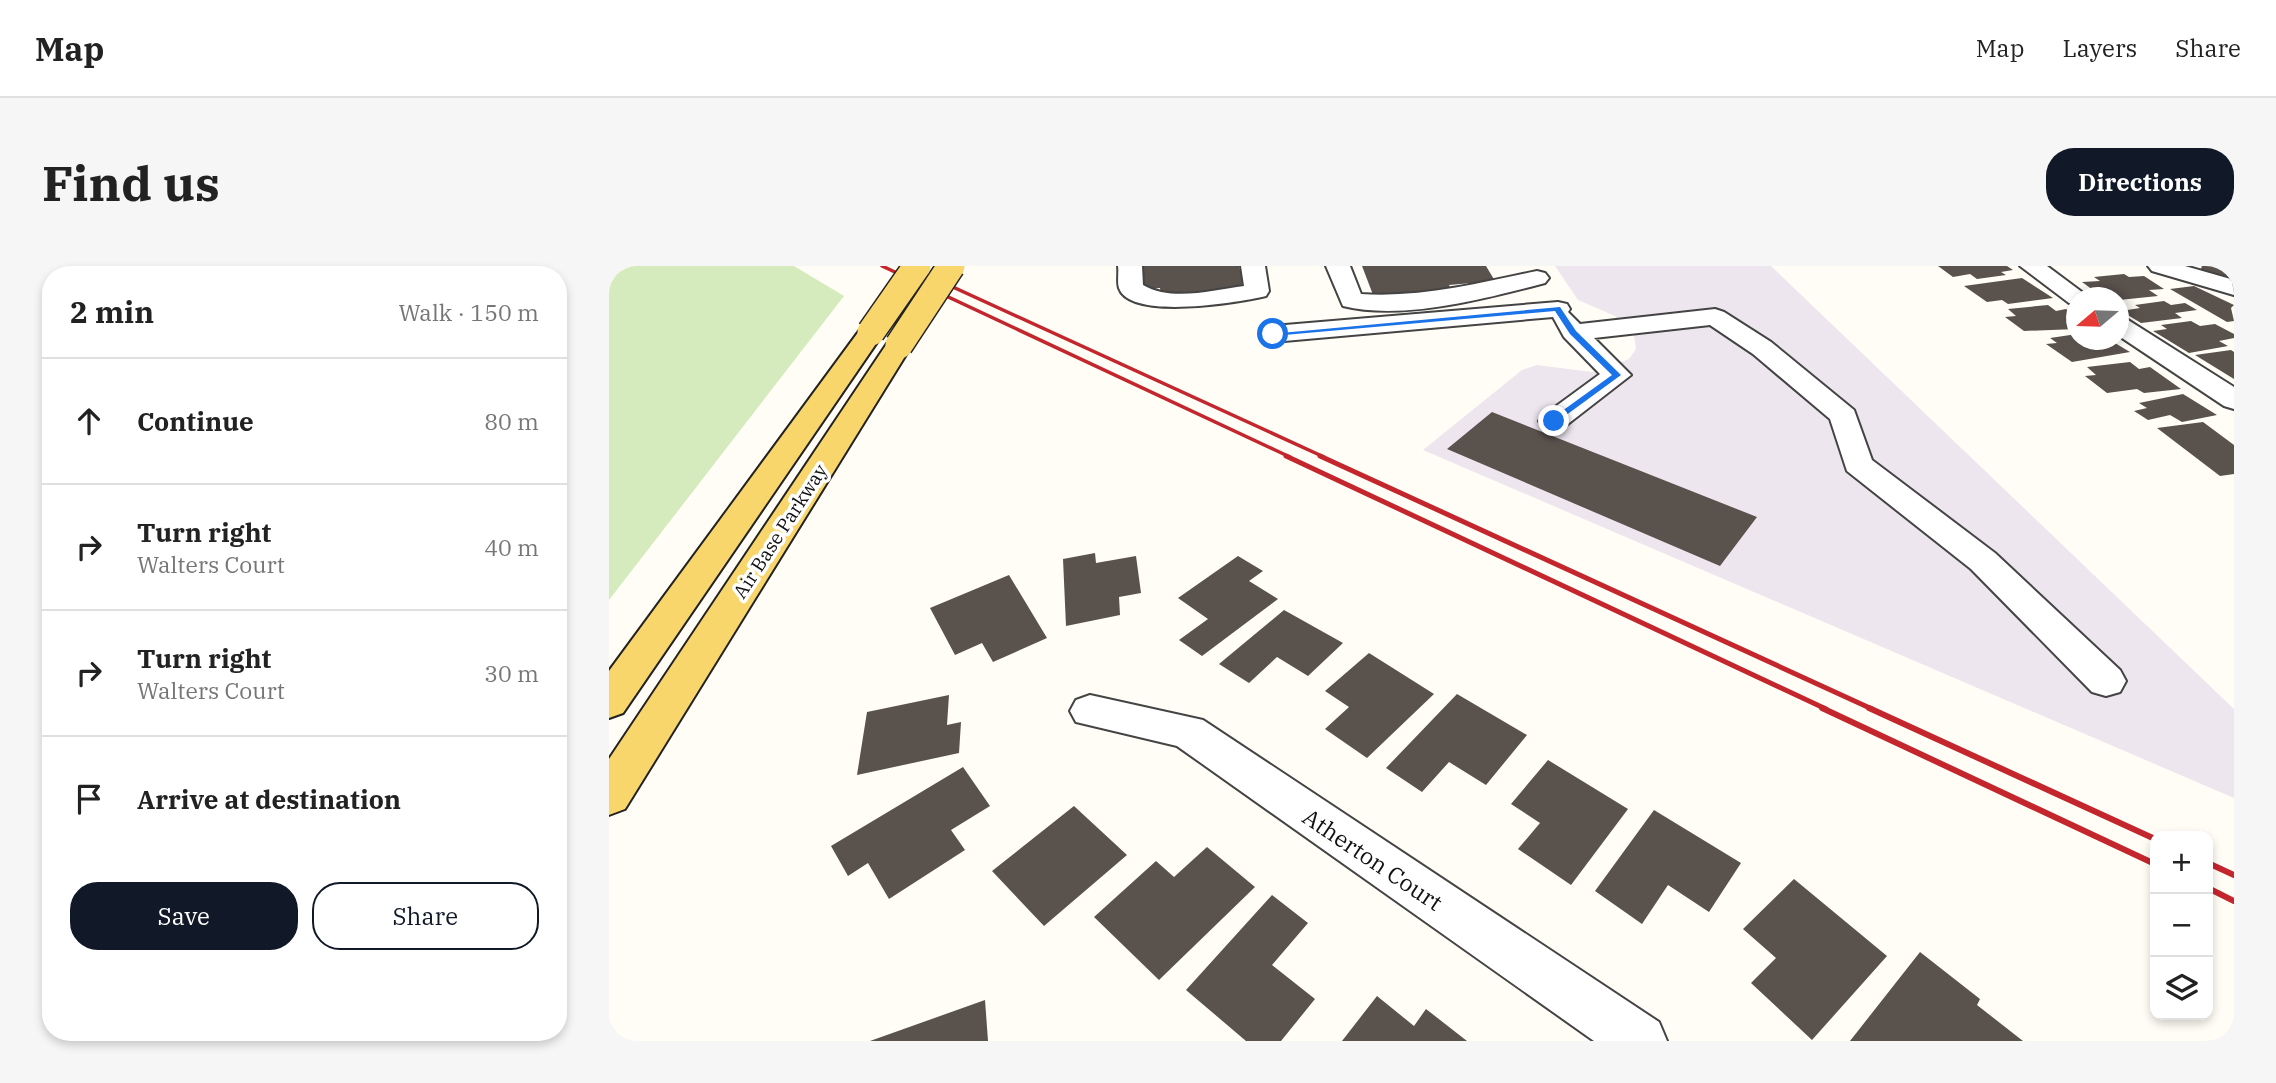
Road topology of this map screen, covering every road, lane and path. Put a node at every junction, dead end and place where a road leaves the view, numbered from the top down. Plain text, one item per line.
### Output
1 (917, 266) edge
2 (951, 266) edge
3 (1130, 266) edge
4 (1253, 266) edge
5 (1338, 266) edge
6 (2032, 266) edge
7 (2159, 266) edge
8 (1534, 272) edge
9 (2234, 288) edge
10 (2066, 290) edge
11 (1565, 321) junction
12 (2129, 332) edge
13 (1273, 334) dead end
14 (885, 339) junction
15 (2234, 400) edge
16 (1554, 421) dead end
17 (2106, 681) dead end
18 (609, 702) edge
19 (1090, 710) dead end
20 (609, 796) edge
21 (1640, 1041) edge

1 - 14 main road, Air Base Parkway, bridge
2 - 14 main road, Air Base Parkway, bridge
3 - 4 street
5 - 8 street
6 - 10 street
7 - 9 street
8 - 11 street
11 - 13 street
11 - 16 street
11 - 17 street
12 - 15 street
14 - 18 main road, Air Base Parkway
14 - 20 main road, Air Base Parkway
19 - 21 street, Atherton Court

